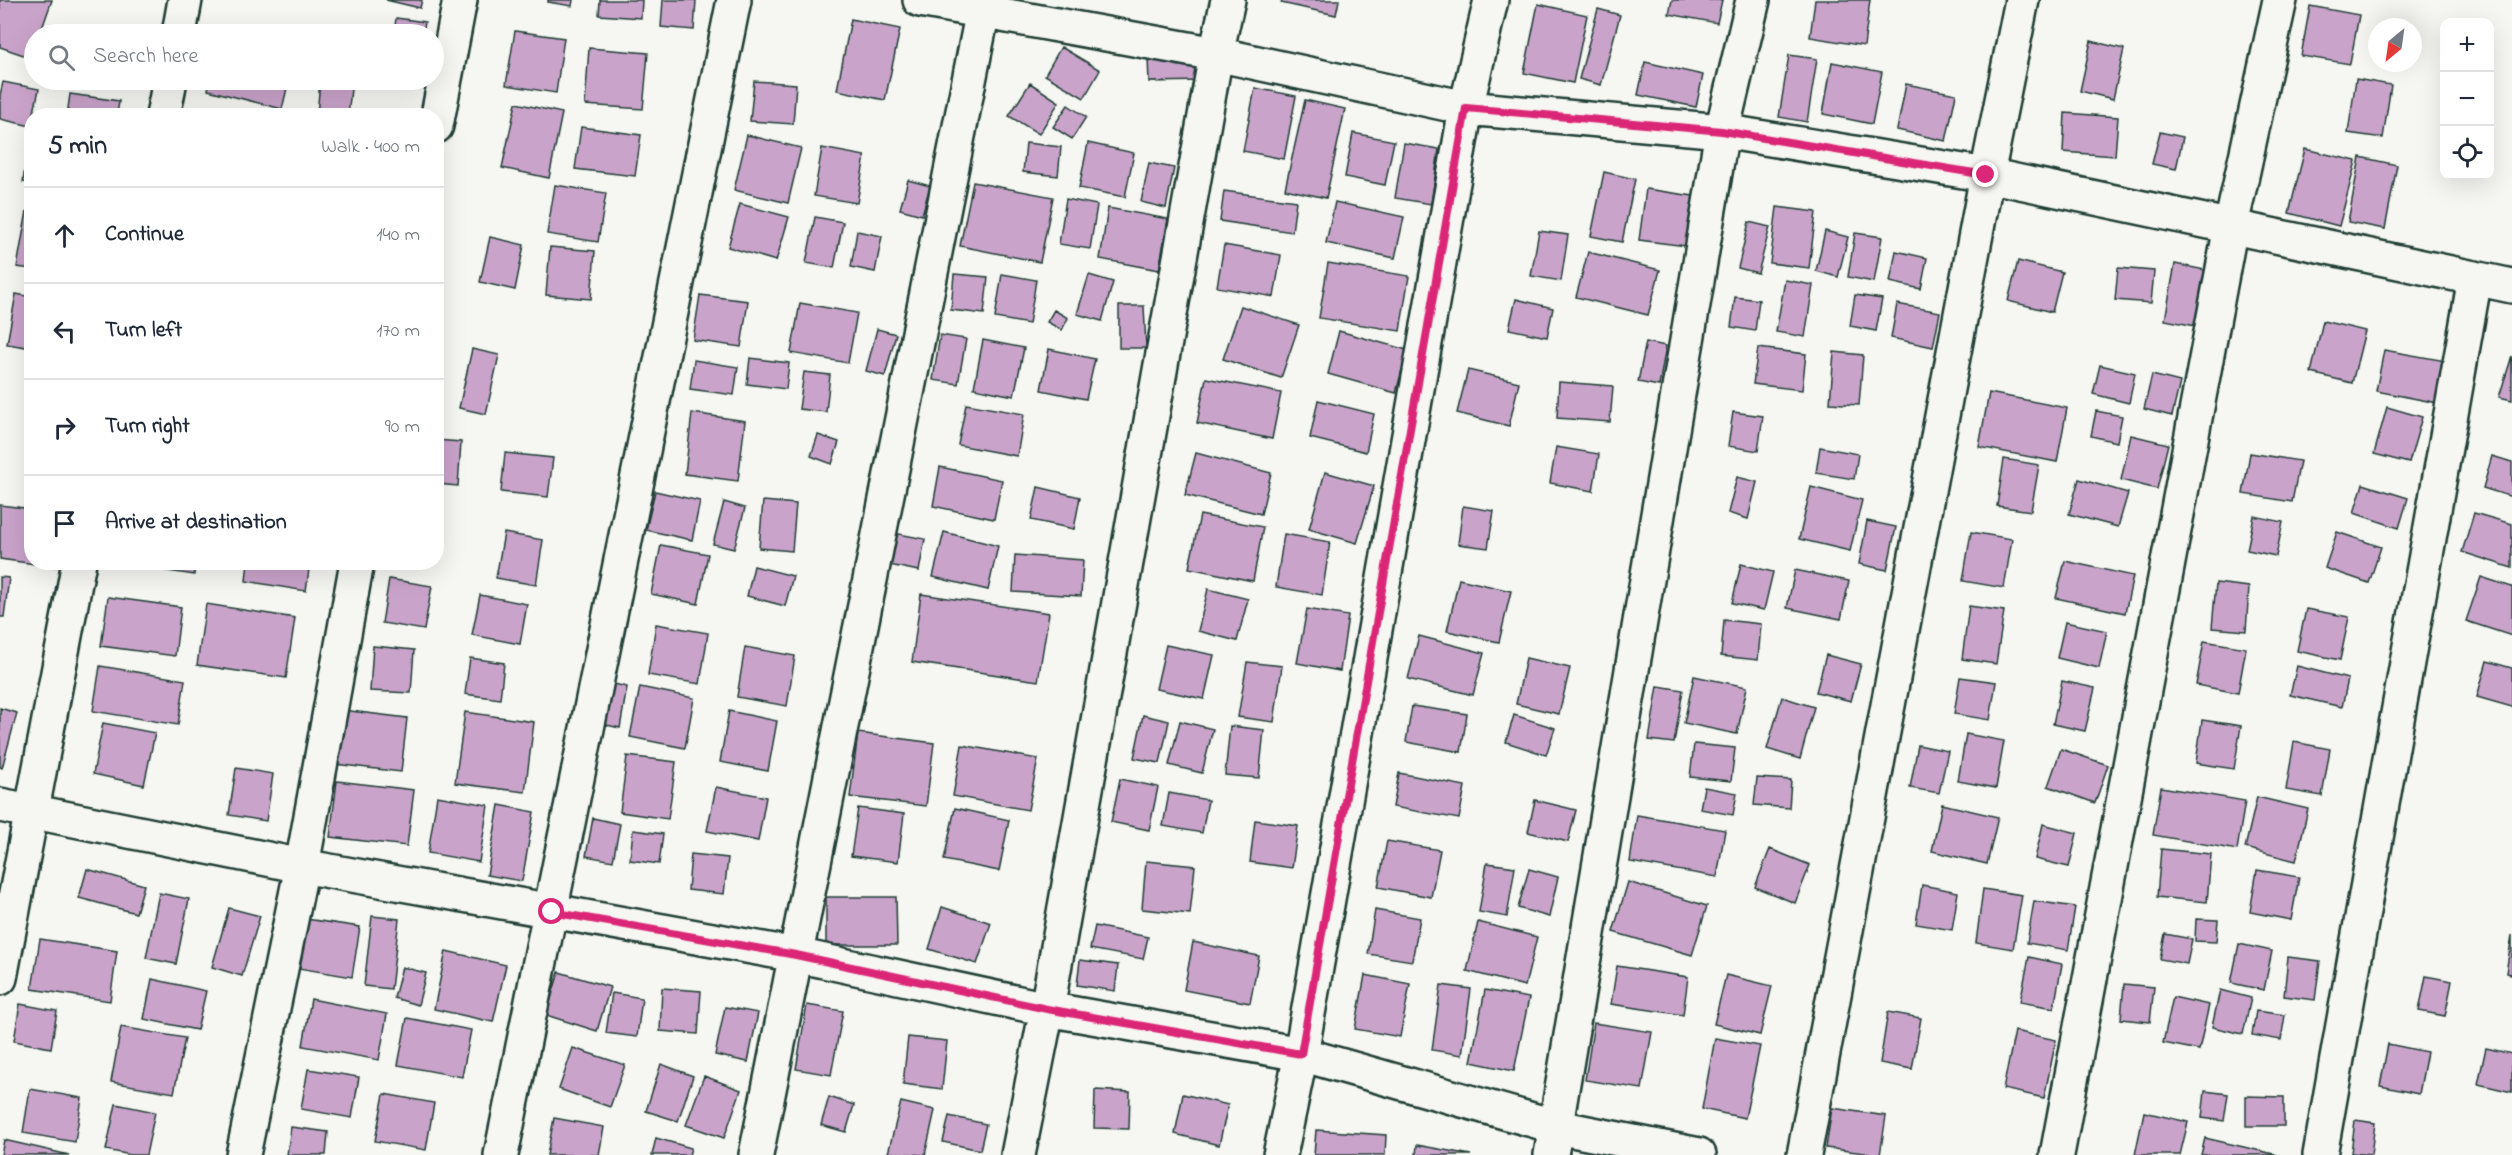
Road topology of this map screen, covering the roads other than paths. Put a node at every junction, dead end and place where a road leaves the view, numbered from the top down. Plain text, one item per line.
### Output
1 (185, 0) edge
2 (459, 0) edge
3 (734, 0) edge
4 (920, 0) edge
5 (1228, 0) edge
6 (1491, 0) edge
7 (1753, 0) edge
8 (2022, 0) edge
9 (2280, 0) edge
10 (984, 7) edge
11 (181, 24) edge
12 (1216, 54) junction
13 (444, 82) edge
14 (168, 90) edge
15 (443, 90) edge
16 (165, 108) edge
17 (439, 108) edge
18 (1466, 108) junction
19 (1722, 131) junction
20 (1986, 175) junction
21 (2231, 226) junction
22 (2475, 278) junction
23 (2512, 286) edge
24 (77, 570) edge
25 (356, 570) edge
26 (0, 805) edge
27 (32, 812) junction
28 (302, 866) junction
29 (552, 912) junction
30 (796, 955) junction
31 (0, 978) edge
32 (1047, 1009) junction
33 (1301, 1054) junction
34 (1554, 1141) edge
35 (243, 1155) edge
36 (501, 1155) edge
37 (756, 1155) edge
38 (1018, 1155) edge
39 (1280, 1155) edge
40 (1699, 1155) edge
41 (1804, 1155) edge
42 (2057, 1155) edge
43 (2320, 1155) edge

1 - 11 street
2 - 13 street
3 - 29 street
4 - 10 street
5 - 12 street
6 - 18 street
7 - 19 street
8 - 20 street
9 - 21 street
10 - 12 street
10 - 30 street
12 - 18 street
12 - 32 street
14 - 16 street
15 - 17 street
18 - 19 street
18 - 33 street
19 - 20 street
19 - 34 street
20 - 21 street
20 - 41 street
21 - 22 street
21 - 42 street
22 - 23 street
22 - 43 street
24 - 27 street
25 - 28 street
26 - 27 street
27 - 28 street
27 - 31 street
28 - 29 street
28 - 35 street
29 - 30 street
29 - 36 street
30 - 32 street
30 - 37 street
32 - 33 street
32 - 38 street
33 - 34 street
33 - 39 street
34 - 40 street

